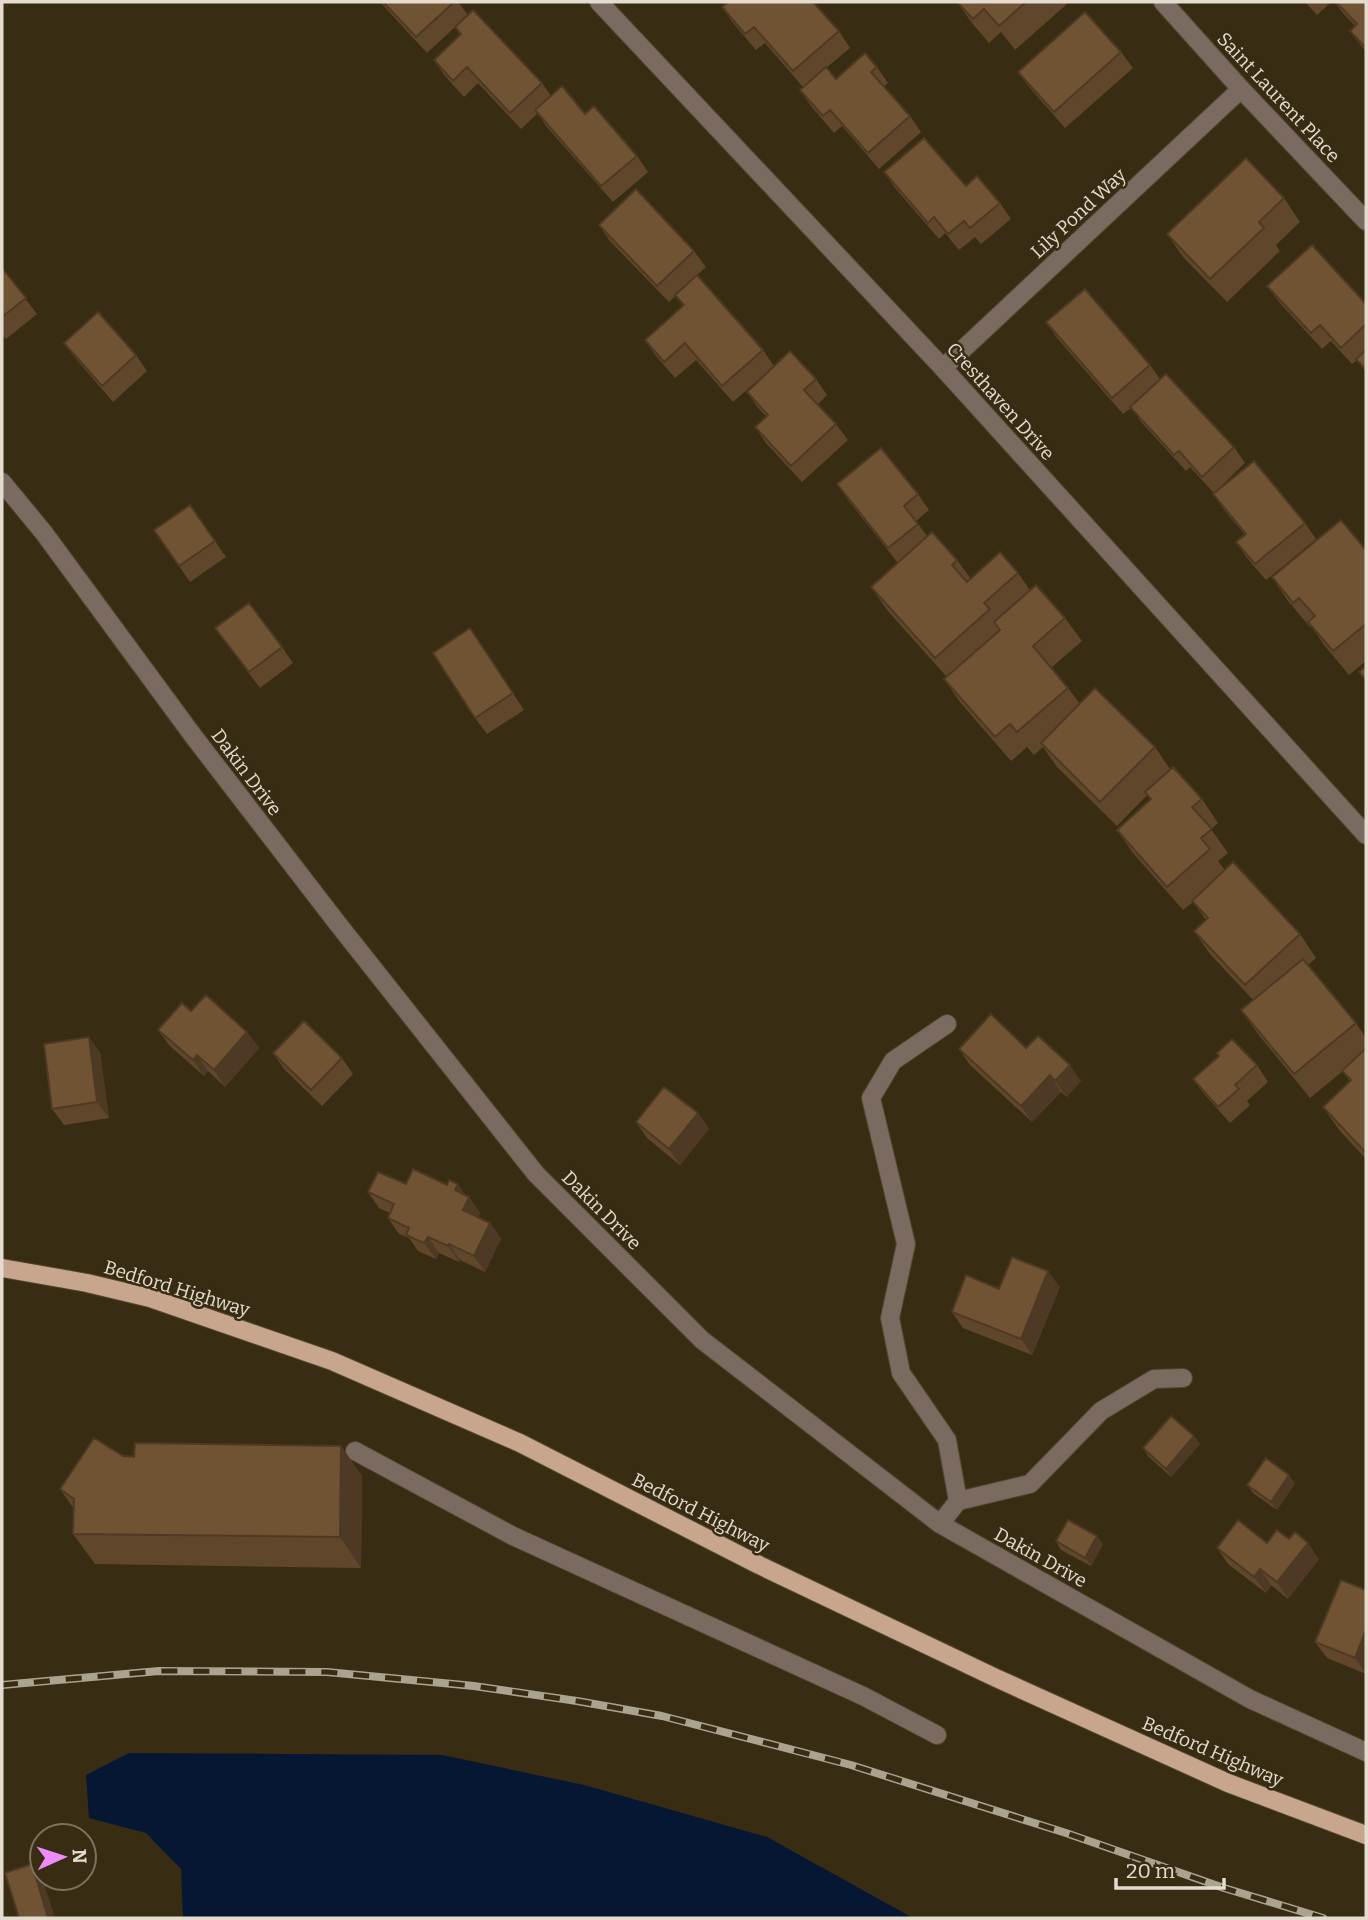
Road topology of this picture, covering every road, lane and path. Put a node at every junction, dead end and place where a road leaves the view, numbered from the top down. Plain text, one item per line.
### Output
1 (599, 2) edge
2 (1163, 2) edge
3 (1241, 89) junction
4 (1366, 221) edge
5 (943, 368) junction
6 (2, 482) edge
7 (1366, 835) edge
8 (947, 1024) dead end
9 (2, 1268) edge
10 (1183, 1378) dead end
11 (355, 1451) dead end
12 (958, 1501) junction
13 (940, 1524) junction
14 (937, 1735) dead end
15 (1366, 1752) edge
16 (1366, 1835) edge

1 - 5 street, Cresthaven Drive
2 - 3 street, Saint Laurent Place
3 - 4 street, Saint Laurent Place
3 - 5 street, Lily Pond Way
5 - 7 street, Cresthaven Drive
6 - 13 street, Dakin Drive
8 - 12 street
9 - 16 main road, Bedford Highway
10 - 12 street
11 - 14 street
12 - 13 street
13 - 15 street, Dakin Drive

